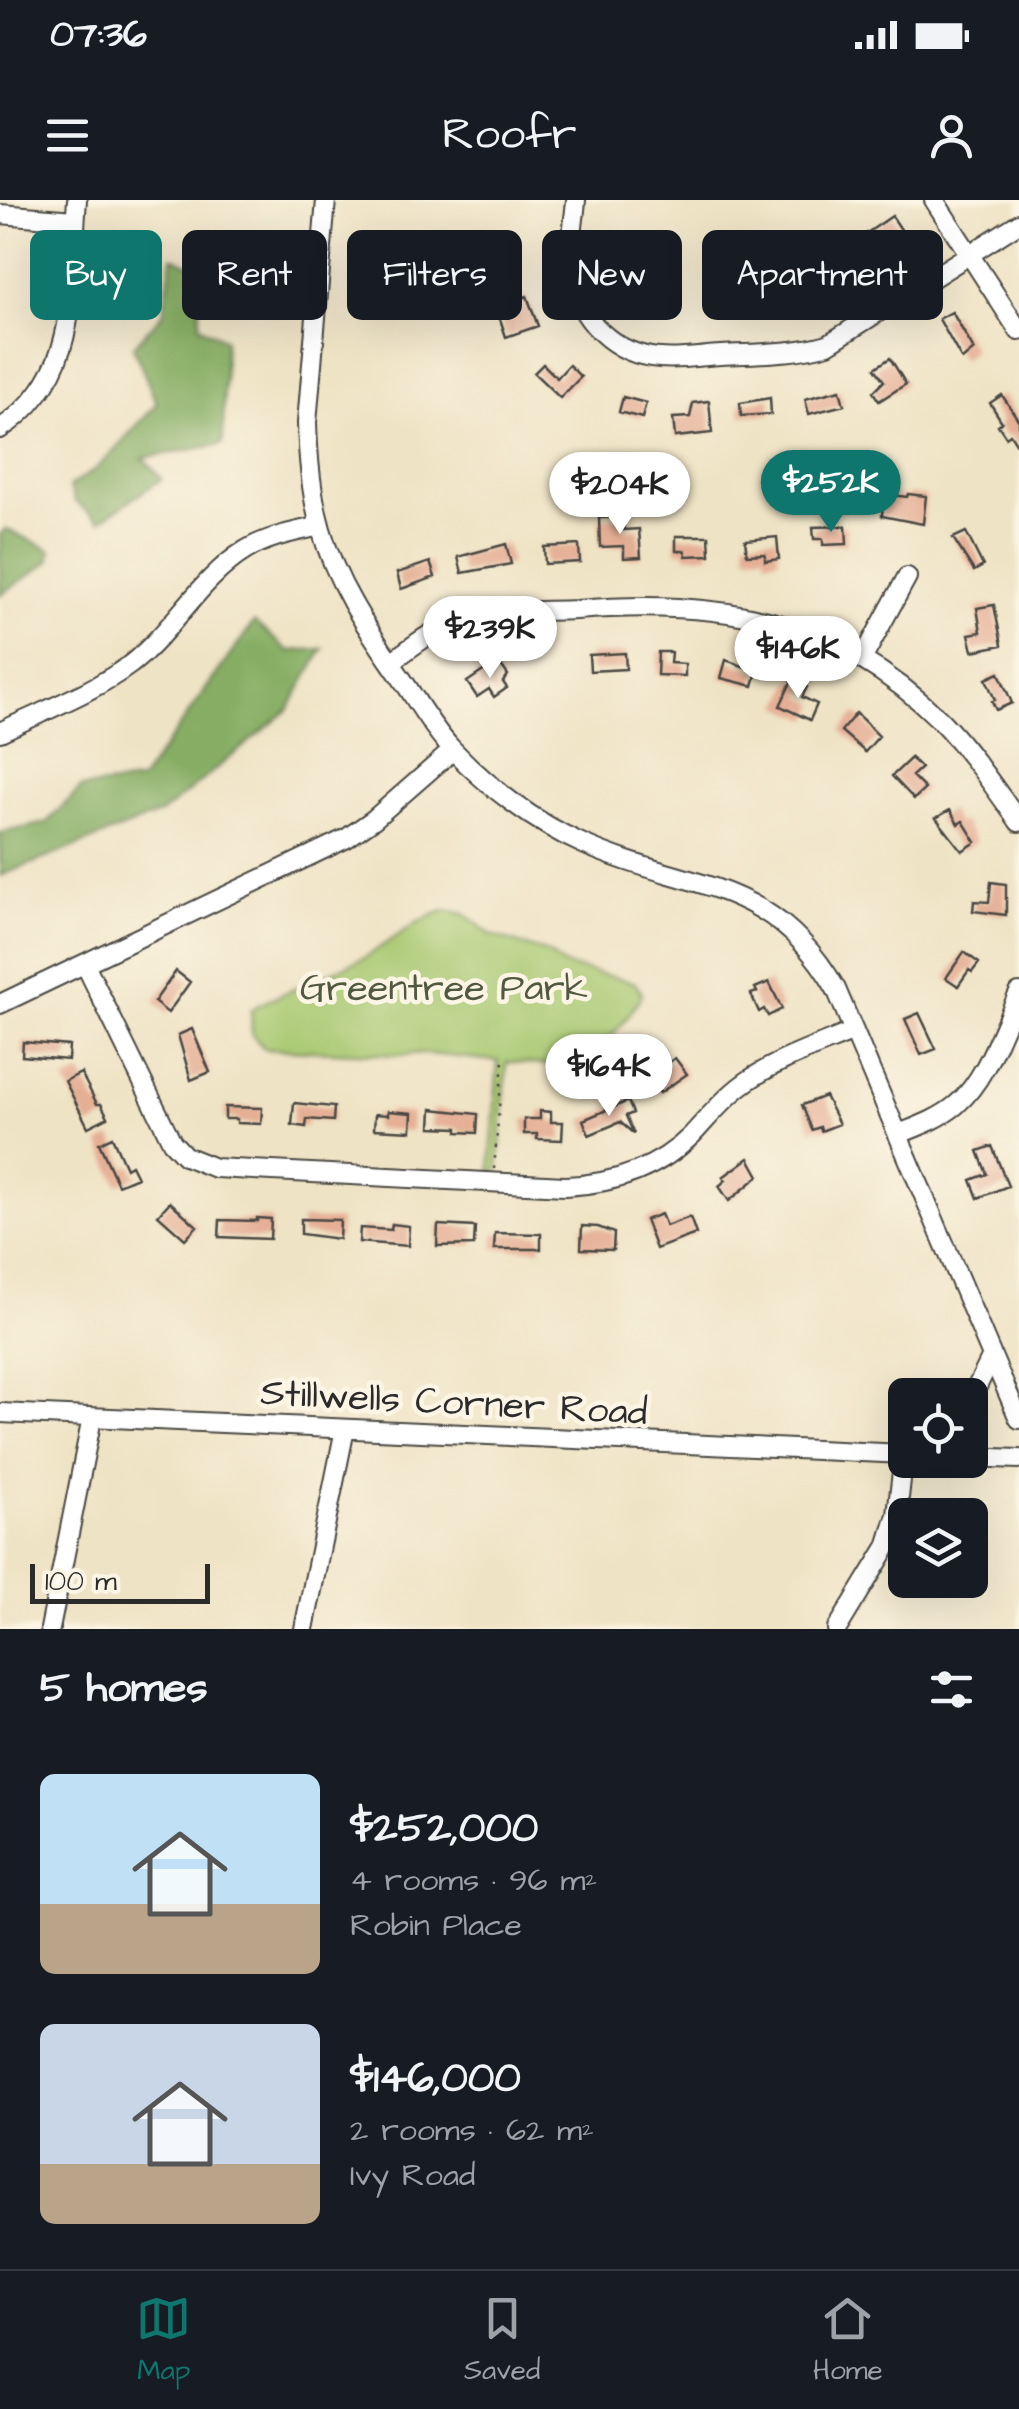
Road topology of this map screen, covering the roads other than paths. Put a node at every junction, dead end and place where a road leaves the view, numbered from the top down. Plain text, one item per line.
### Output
1 (77, 200) edge
2 (326, 200) edge
3 (576, 200) edge
4 (934, 200) edge
5 (0, 214) edge
6 (75, 220) junction
7 (1019, 223) edge
8 (970, 255) junction
9 (1019, 332) edge
10 (0, 428) edge
11 (320, 526) junction
12 (908, 577) dead end
13 (863, 658) junction
14 (390, 662) junction
15 (0, 732) edge
16 (453, 750) junction
17 (1019, 822) edge
18 (84, 964) junction
19 (1019, 993) edge
20 (0, 1004) edge
21 (854, 1031) junction
22 (899, 1134) junction
23 (992, 1356) junction
24 (981, 1378) edge
25 (0, 1414) edge
26 (92, 1418) junction
27 (1019, 1419) edge
28 (345, 1429) junction
29 (888, 1453) edge
30 (988, 1458) edge
31 (1019, 1459) edge
32 (901, 1478) edge
33 (50, 1629) edge
34 (304, 1629) edge
35 (837, 1629) edge

1 - 6 street
2 - 11 street
3 - 8 street
4 - 8 street
5 - 6 street
6 - 10 street
7 - 8 street
8 - 9 street
11 - 14 street
11 - 15 street
12 - 13 street
13 - 14 street
13 - 17 street
14 - 16 street
16 - 18 street
16 - 21 street
18 - 20 street
18 - 21 street
19 - 22 street
21 - 22 street
22 - 23 street
23 - 24 street
23 - 27 street
25 - 26 street, Stillwells Corner Road
26 - 28 street, Stillwells Corner Road
26 - 33 street
28 - 29 street, Stillwells Corner Road
28 - 34 street
30 - 31 street
32 - 35 street

